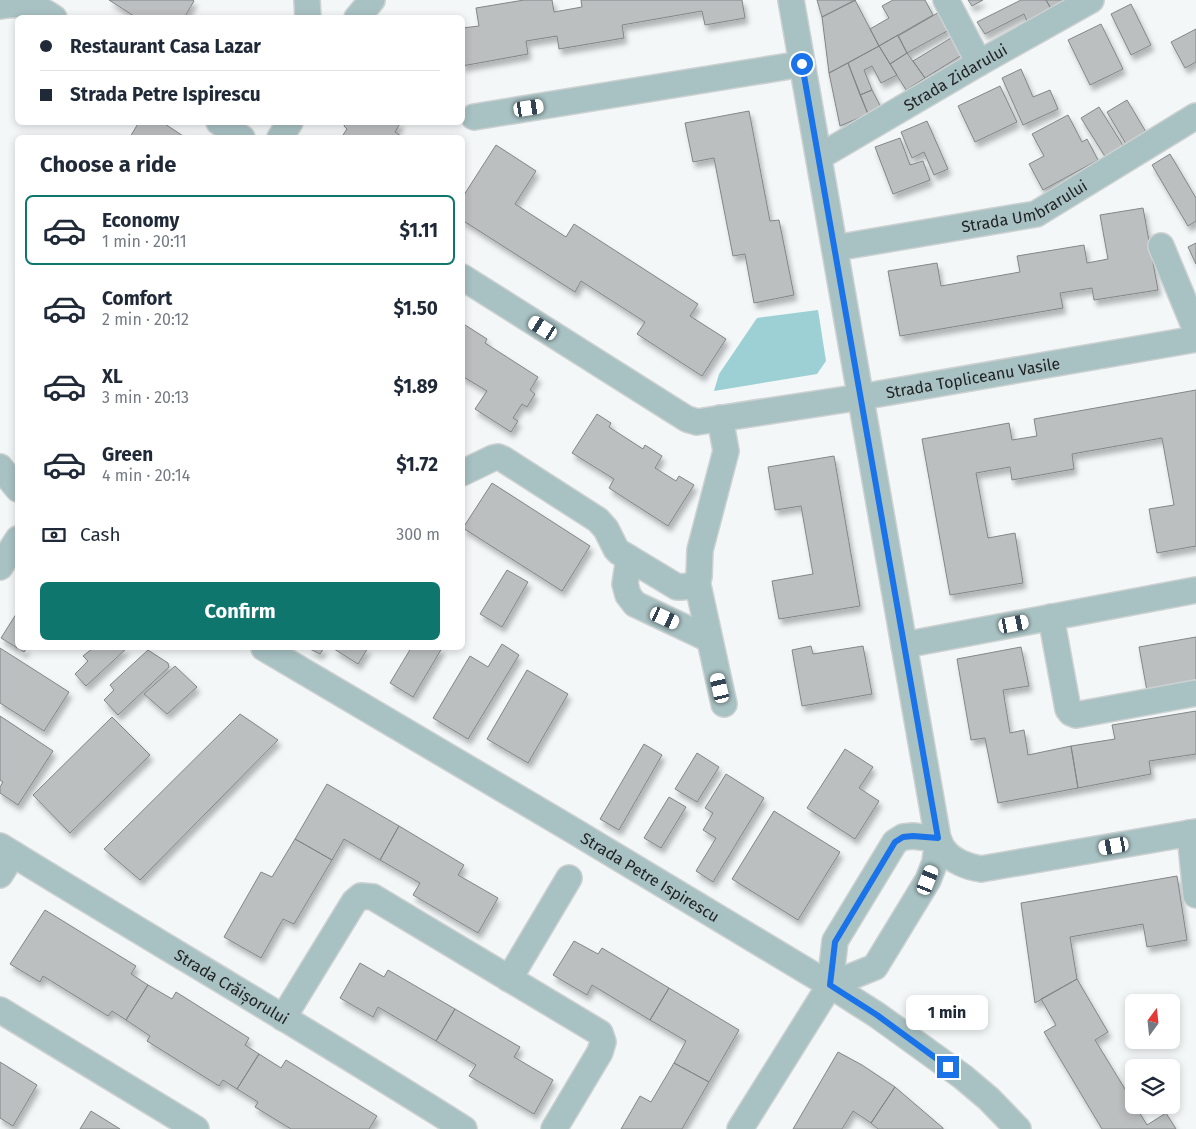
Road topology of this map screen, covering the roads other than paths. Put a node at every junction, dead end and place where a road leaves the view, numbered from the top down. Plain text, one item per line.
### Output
1 (306, 0) edge
2 (372, 0) edge
3 (791, 0) edge
4 (946, 0) edge
5 (1091, 0) edge
6 (0, 6) edge
7 (49, 15) edge
8 (308, 15) edge
9 (360, 15) edge
10 (980, 63) junction
11 (802, 64) junction
12 (1196, 116) edge
13 (474, 117) dead end
14 (222, 125) edge
15 (238, 135) edge
16 (819, 157) junction
17 (1161, 246) dead end
18 (835, 248) junction
19 (465, 279) edge
20 (1196, 330) edge
21 (1196, 339) edge
22 (861, 397) junction
23 (720, 418) junction
24 (0, 467) edge
25 (465, 472) edge
26 (15, 485) edge
27 (15, 544) edge
28 (629, 558) junction
29 (0, 567) edge
30 (697, 581) junction
31 (1196, 590) edge
32 (1051, 617) junction
33 (710, 639) junction
34 (904, 645) junction
35 (267, 650) edge
36 (1196, 692) edge
37 (724, 704) dead end
38 (1193, 832) edge
39 (938, 838) junction
40 (7, 850) edge
41 (0, 875) edge
42 (569, 878) dead end
43 (1196, 895) edge
44 (509, 979) junction
45 (830, 985) junction
46 (0, 1010) edge
47 (283, 1018) junction
48 (433, 1121) edge
49 (181, 1125) edge
50 (464, 1129) edge
51 (554, 1129) edge
52 (740, 1129) edge
53 (1018, 1129) edge

1 - 8 street
2 - 9 street
3 - 11 street
4 - 10 street
5 - 10 street, Strada Zidarului
6 - 7 street
10 - 16 street, Strada Zidarului
11 - 13 street
11 - 16 street
12 - 18 street, Strada Umbrarului
14 - 15 street
16 - 18 street
17 - 20 street
18 - 22 street
19 - 23 street, Strada Topliceanu Vasile
21 - 22 street, Strada Topliceanu Vasile
22 - 23 street, Strada Topliceanu Vasile
22 - 34 street
23 - 30 street
24 - 26 street
25 - 28 street
27 - 29 street
28 - 30 street
28 - 33 street
30 - 33 street
31 - 32 street
32 - 34 street
32 - 36 street
33 - 37 street
34 - 39 street
35 - 45 street, Strada Petre Ispirescu
38 - 39 street
38 - 43 street
39 - 45 street
39 - 45 street
40 - 41 street
40 - 47 street, Strada Crăișorului
42 - 44 street
44 - 47 street
44 - 51 street
45 - 52 street
45 - 53 street, Strada Petre Ispirescu
46 - 49 street
47 - 48 street, Strada Crăișorului
48 - 50 street, Strada Crăișorului

